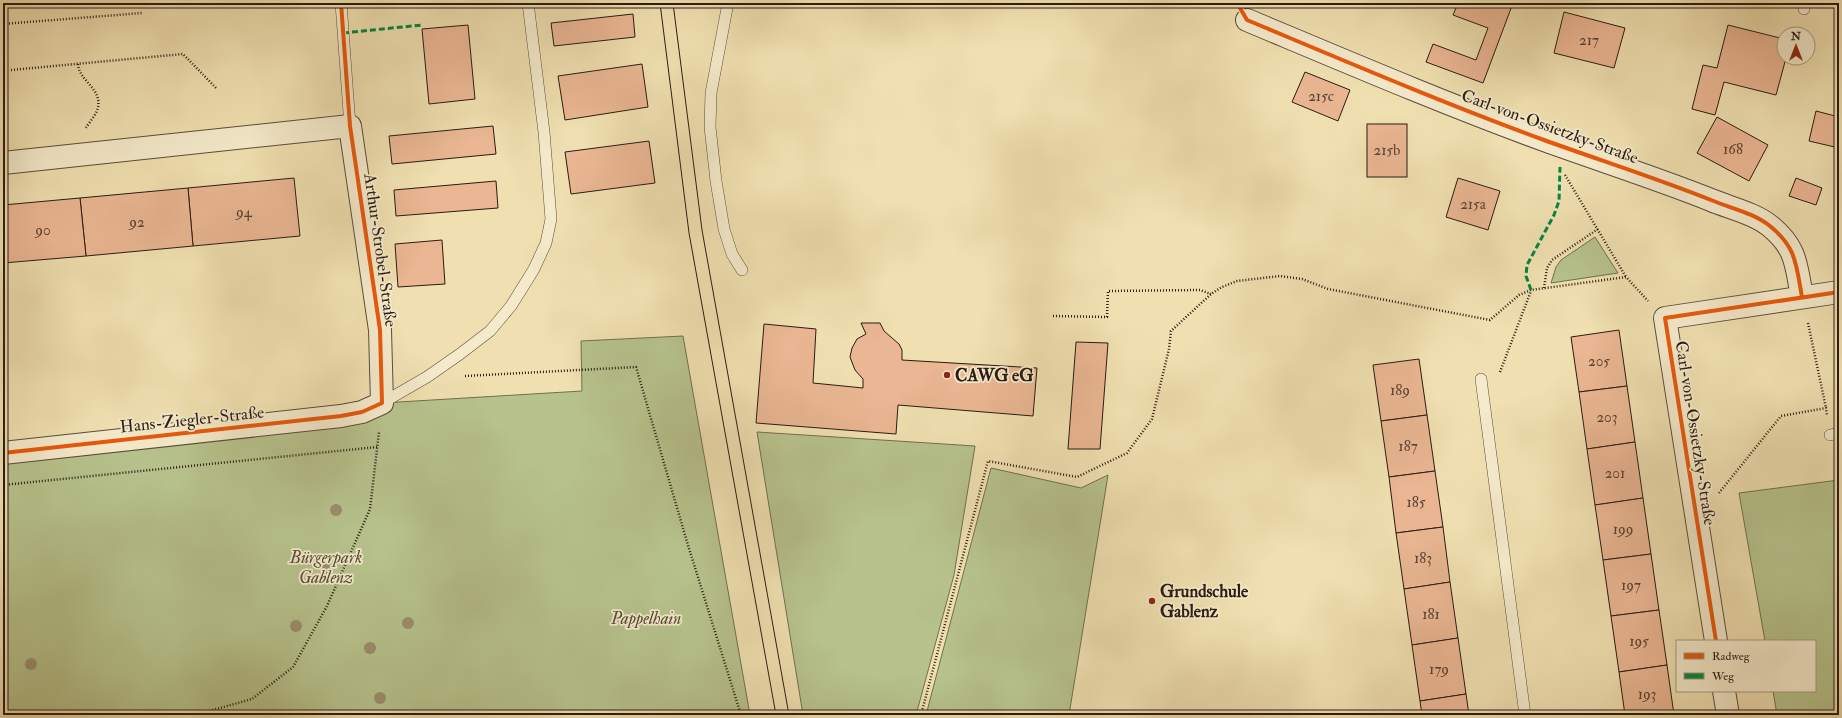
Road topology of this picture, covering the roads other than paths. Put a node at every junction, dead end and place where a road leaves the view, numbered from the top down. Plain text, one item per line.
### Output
1 (341, 3) edge
2 (528, 3) edge
3 (728, 3) edge
4 (1247, 20) dead end
5 (350, 126) junction
6 (3, 163) edge
7 (742, 270) dead end
8 (1839, 292) edge
9 (1802, 297) junction
10 (1481, 378) road end
11 (382, 403) junction
12 (3, 453) edge
13 (1716, 640) edge
14 (1724, 692) edge
15 (1525, 715) edge
16 (1728, 715) edge

1 - 5 lane
2 - 11 lane
3 - 7 lane
4 - 9 street, Carl-von-Ossietzky-Straße
5 - 6 street
5 - 11 street, Arthur-Strobel-Straße
8 - 9 street, Carl-von-Ossietzky-Straße
9 - 13 street, Carl-von-Ossietzky-Straße
10 - 15 lane
11 - 12 street, Hans-Ziegler-Straße
14 - 16 street

